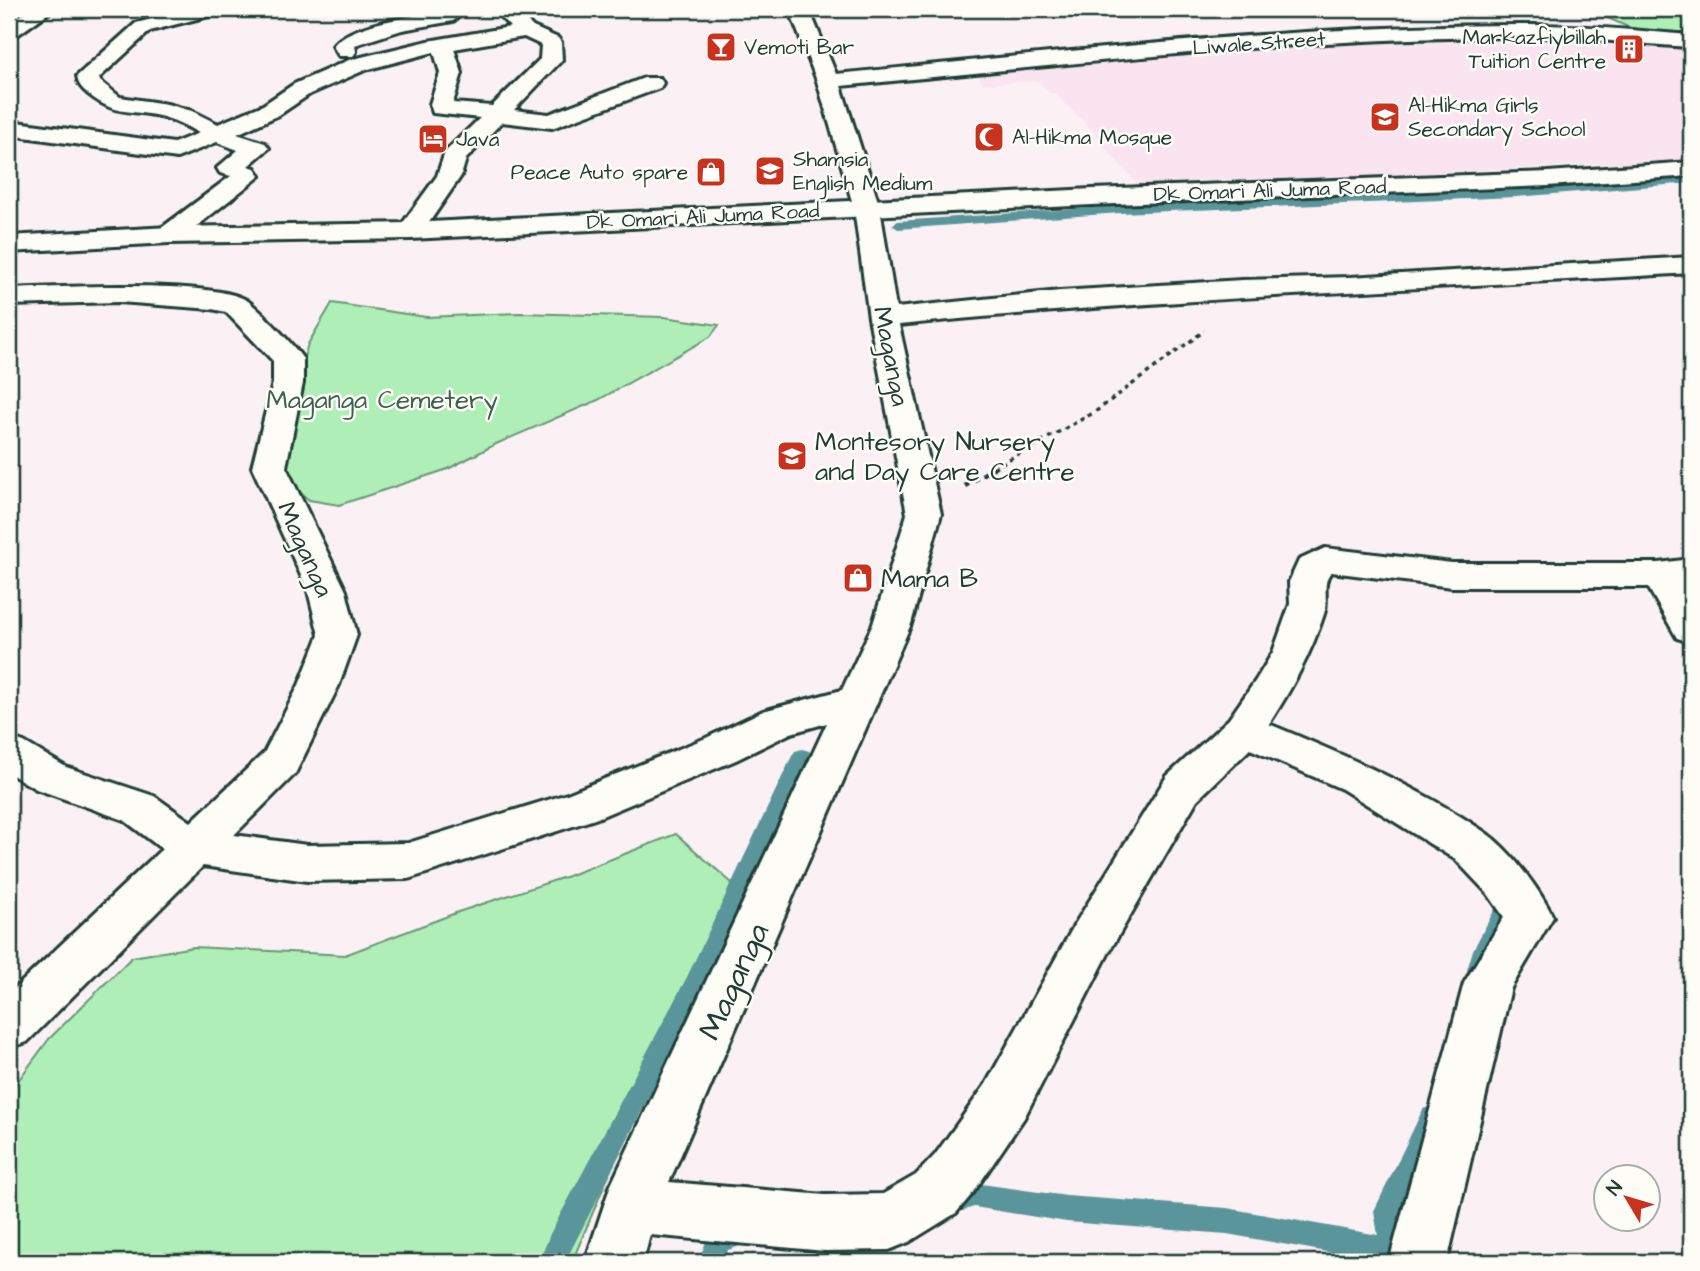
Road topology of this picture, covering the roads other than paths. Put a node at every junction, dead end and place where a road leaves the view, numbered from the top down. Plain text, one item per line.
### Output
1 (43, 9) edge
2 (213, 9) edge
3 (453, 9) edge
4 (536, 9) edge
5 (799, 9) edge
6 (9, 16) edge
7 (526, 31) junction
8 (9, 32) edge
9 (1691, 41) edge
10 (442, 45) junction
11 (357, 65) junction
12 (828, 81) junction
13 (652, 83) dead end
14 (497, 115) junction
15 (9, 128) edge
16 (216, 132) junction
17 (1691, 169) edge
18 (867, 208) junction
19 (410, 231) junction
20 (169, 235) junction
21 (9, 244) edge
22 (1691, 265) edge
23 (9, 297) edge
24 (883, 318) junction
25 (1675, 573) edge
26 (1691, 629) edge
27 (857, 700) junction
28 (1244, 730) junction
29 (9, 752) edge
30 (192, 846) junction
31 (9, 1026) edge
32 (630, 1206) junction
33 (614, 1262) edge
34 (1418, 1262) edge

1 - 6 street
1 - 8 street
2 - 16 street
3 - 11 street
4 - 7 street
5 - 12 street, Maganga
7 - 10 street
7 - 14 street
9 - 12 street, Liwale Street
10 - 11 street
10 - 14 street
11 - 16 street
12 - 18 street, Maganga
13 - 14 street
14 - 19 street
15 - 16 street
16 - 20 street
17 - 18 street, Dk Omari Ali Juma Road
18 - 19 street, Dk Omari Ali Juma Road
18 - 24 street, Maganga
19 - 20 street, Dk Omari Ali Juma Road
20 - 21 street, Dk Omari Ali Juma Road
22 - 24 street
23 - 30 street, Maganga
24 - 27 street, Maganga
25 - 26 street
25 - 28 street
27 - 30 street
27 - 32 street, Maganga
28 - 32 street
28 - 34 street
29 - 30 street
30 - 31 street, Maganga
32 - 33 street, Maganga

